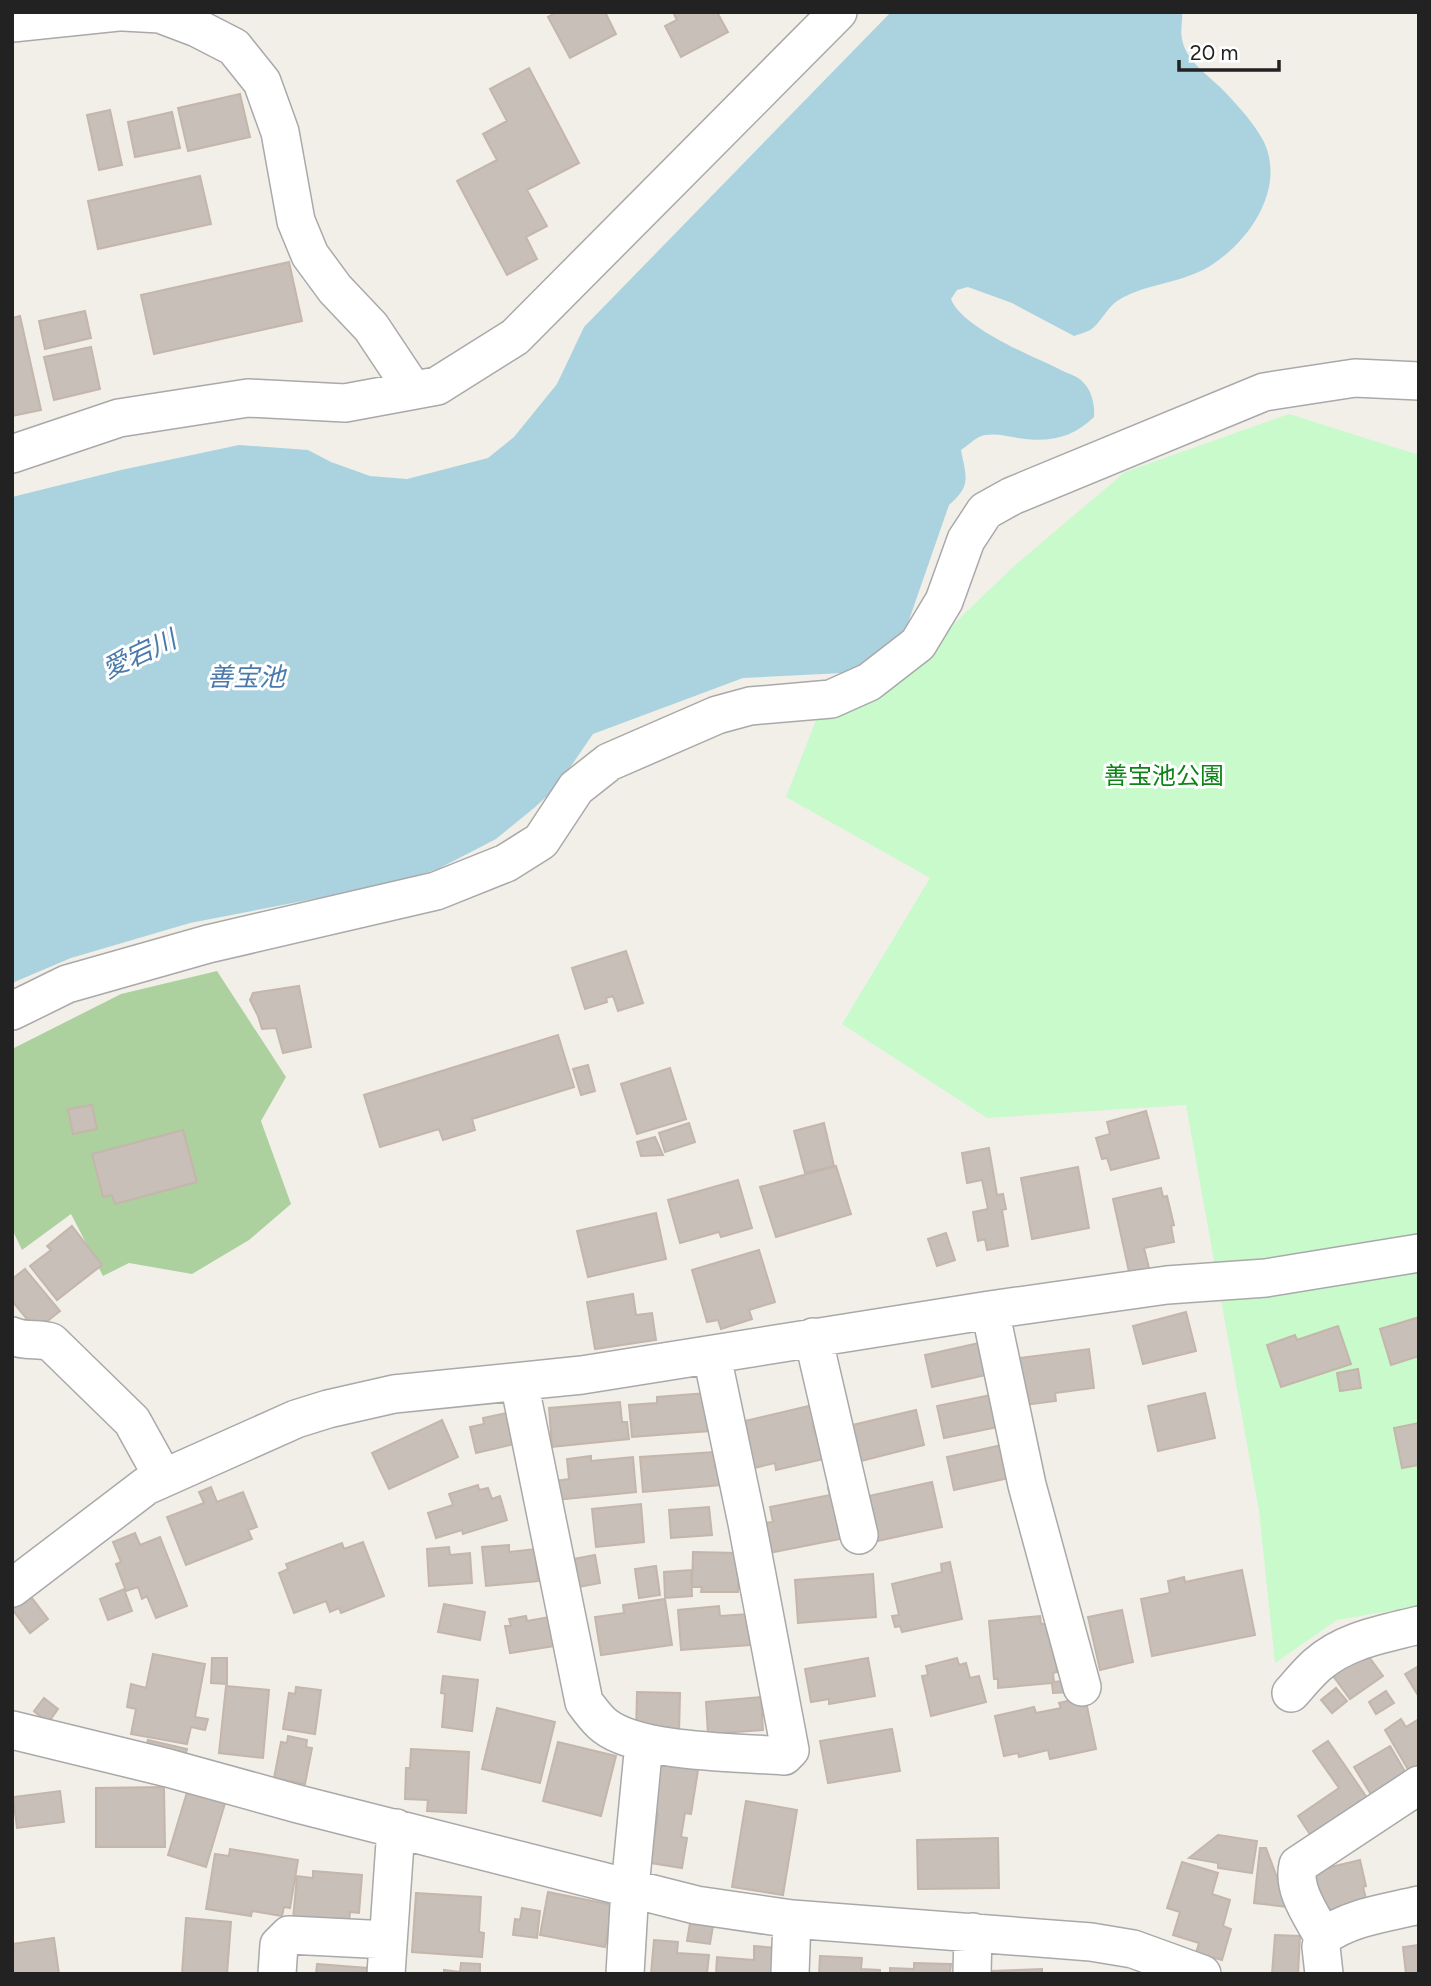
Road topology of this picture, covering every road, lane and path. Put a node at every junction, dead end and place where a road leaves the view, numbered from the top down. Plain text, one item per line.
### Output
1 (118, 12) edge
2 (124, 12) edge
3 (838, 12) edge
4 (12, 23) edge
5 (1419, 382) edge
6 (413, 390) junction
7 (12, 454) edge
8 (12, 1011) edge
9 (1419, 1253) edge
10 (990, 1311) junction
11 (12, 1336) edge
12 (813, 1337) junction
13 (712, 1356) junction
14 (519, 1382) junction
15 (163, 1477) junction
16 (859, 1535) dead end
17 (12, 1588) edge
18 (1419, 1625) edge
19 (1082, 1687) dead end
20 (1291, 1693) dead end
21 (12, 1730) edge
22 (644, 1743) junction
23 (1419, 1784) edge
24 (396, 1828) junction
25 (630, 1888) junction
26 (1419, 1905) edge
27 (792, 1919) junction
28 (973, 1932) junction
29 (1322, 1937) junction
30 (387, 1957) edge
31 (277, 1974) edge
32 (625, 1974) edge
33 (790, 1974) edge
34 (972, 1974) edge
35 (1202, 1974) edge
36 (1324, 1974) edge

1 - 4 street
2 - 6 street
3 - 6 street
5 - 8 street
6 - 7 street
9 - 10 street
10 - 12 street
10 - 19 street
11 - 15 street
12 - 13 street
12 - 16 street
13 - 14 street
13 - 22 street
14 - 15 street
14 - 22 street
15 - 17 street
18 - 20 street
21 - 24 street
22 - 25 street
23 - 29 street
24 - 25 street
24 - 30 street
25 - 27 street
25 - 32 street
26 - 29 street
27 - 28 street
27 - 33 street
28 - 34 street
28 - 35 street
29 - 36 street
30 - 31 street

